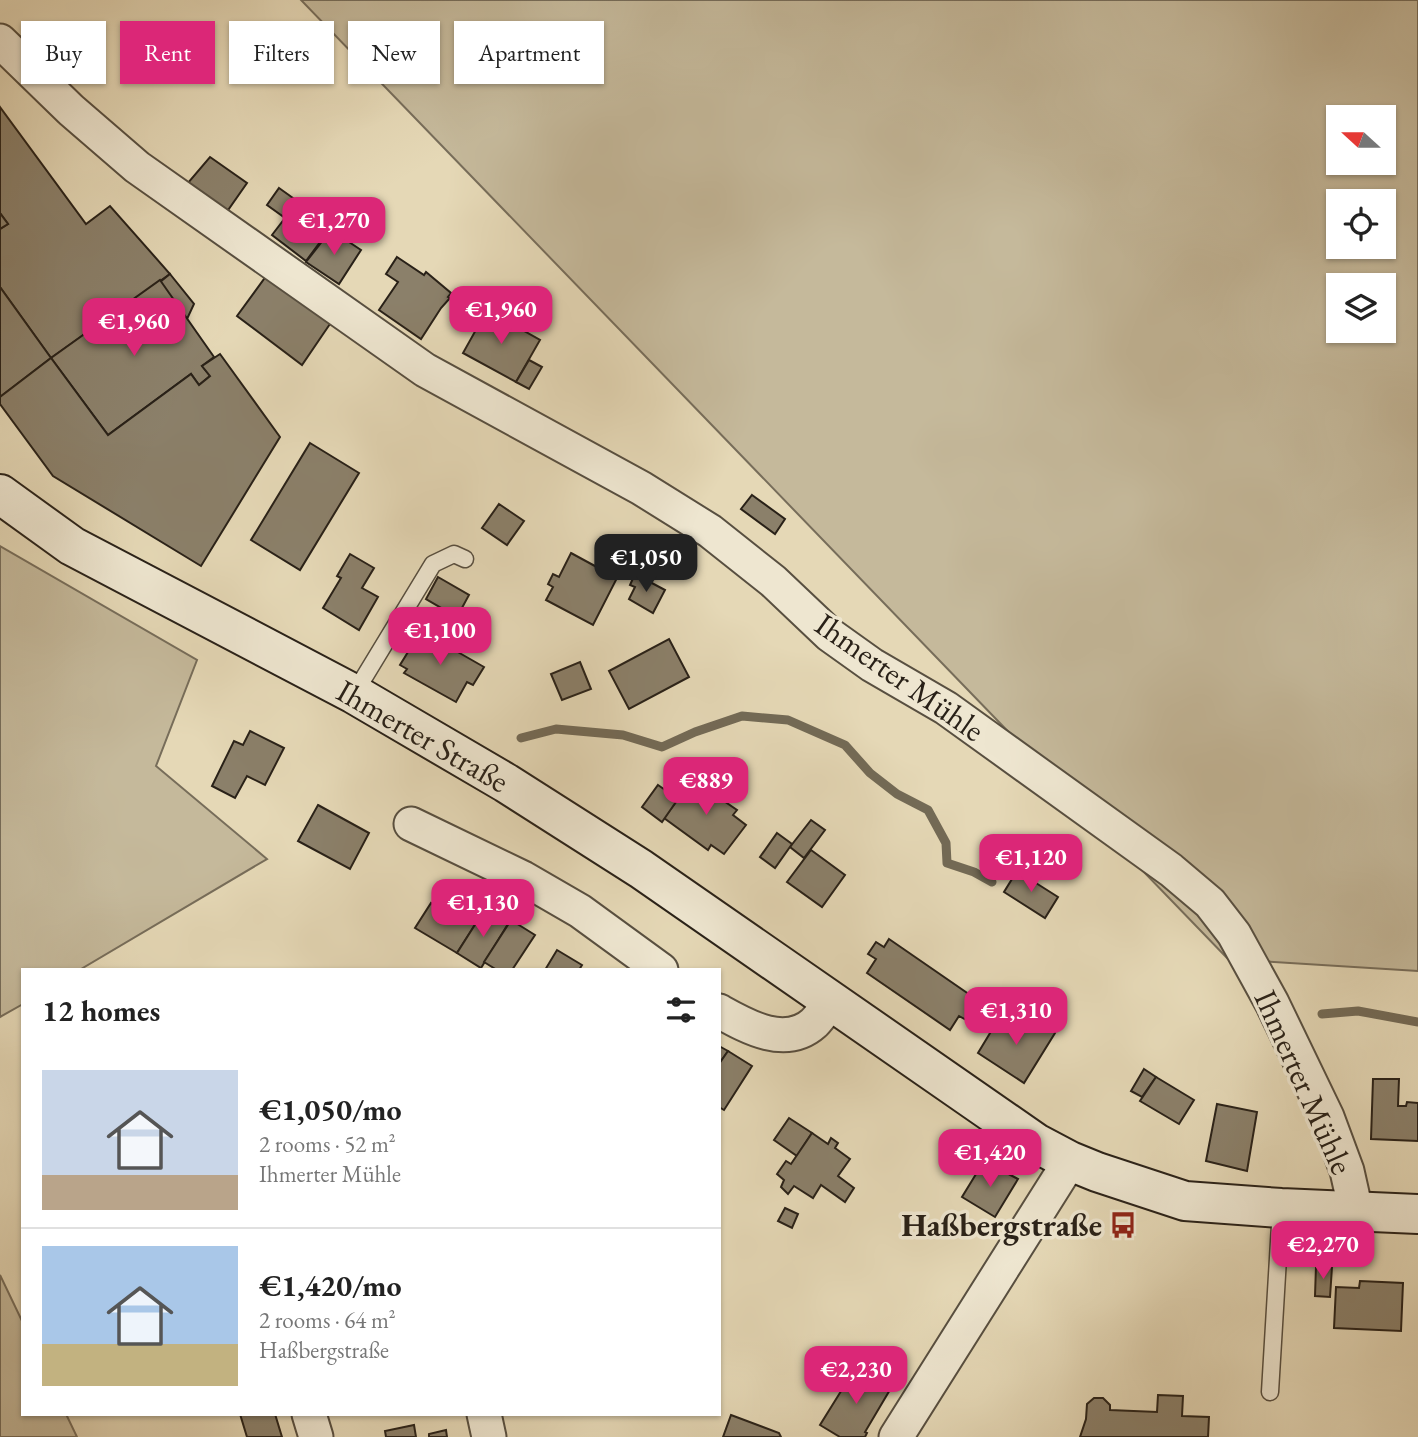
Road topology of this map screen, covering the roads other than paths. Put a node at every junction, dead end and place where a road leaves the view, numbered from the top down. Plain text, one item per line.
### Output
1 (0, 41) edge
2 (0, 494) edge
3 (465, 559) dead end
4 (354, 694) junction
5 (411, 824) dead end
6 (658, 968) edge
7 (831, 1001) junction
8 (721, 1011) edge
9 (1070, 1161) junction
10 (1281, 1208) junction
11 (1356, 1211) junction
12 (1418, 1214) edge
13 (1270, 1392) dead end
14 (310, 1416) edge
15 (484, 1416) edge
16 (316, 1437) edge
17 (489, 1437) edge
18 (896, 1437) edge

1 - 11 street, Ihmerter Mühle
2 - 4 main road, Ihmerter Straße
3 - 4 lane
4 - 7 main road, Ihmerter Straße
5 - 6 street
7 - 8 street
7 - 9 main road, Ihmerter Straße
9 - 10 main road, Ihmerter Straße
9 - 18 street
10 - 11 main road, Ihmerter Straße
10 - 13 lane
11 - 12 main road, Ihmerter Straße
14 - 16 street
15 - 17 street

